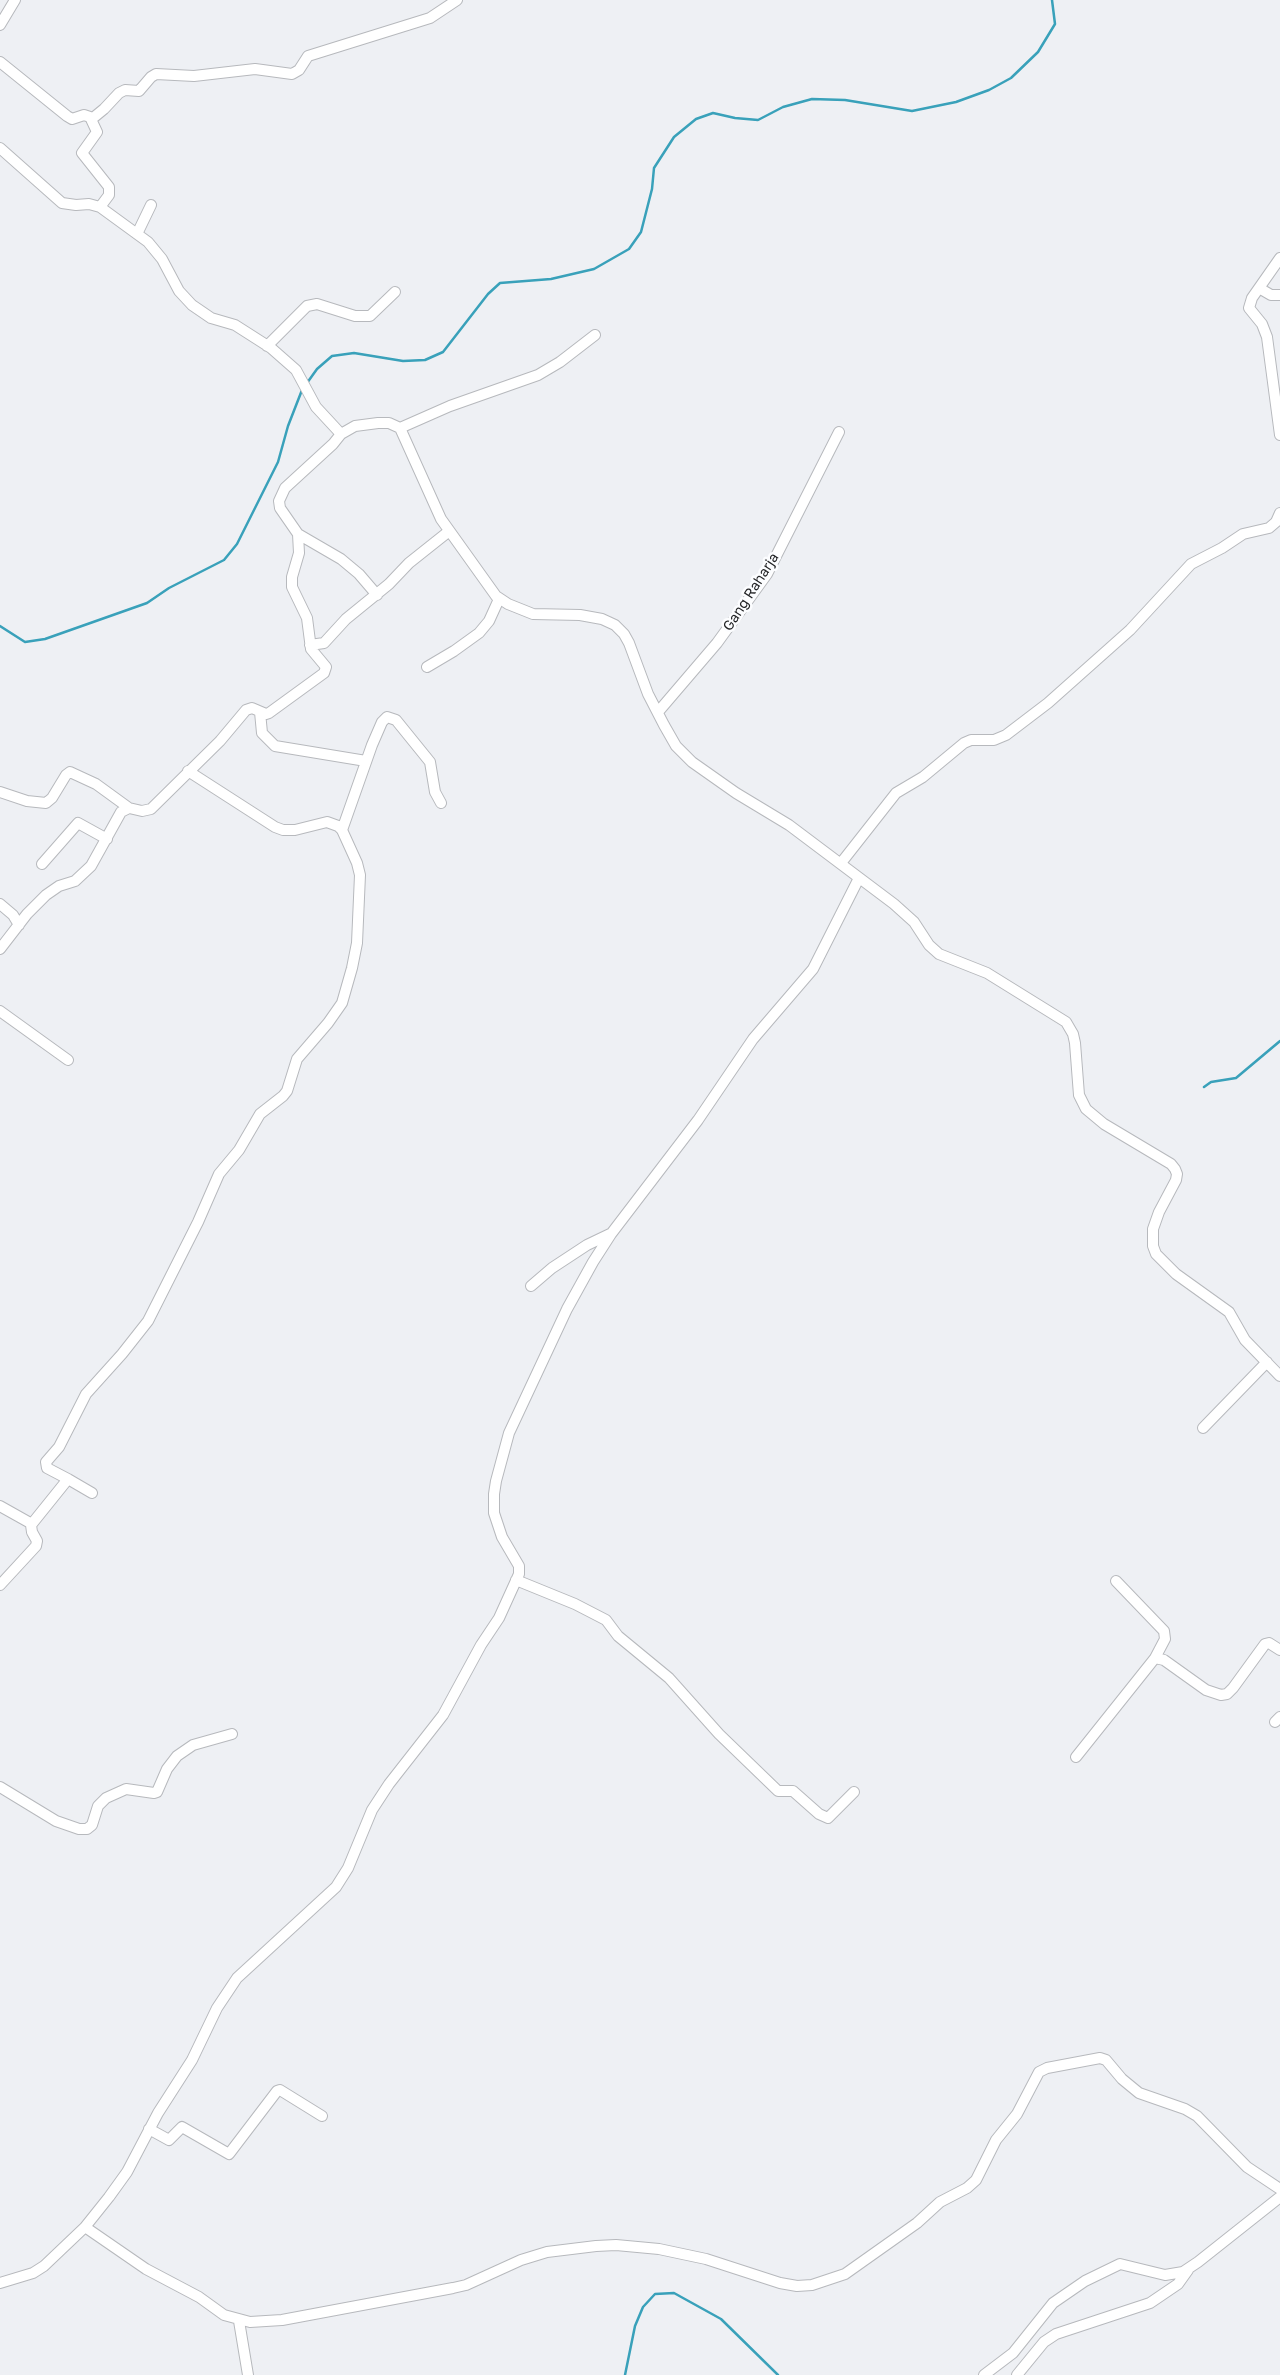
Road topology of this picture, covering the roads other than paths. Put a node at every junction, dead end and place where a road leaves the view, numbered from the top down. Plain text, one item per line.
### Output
1 (15, 0) edge
2 (457, 0) edge
3 (0, 25) edge
4 (0, 62) edge
5 (90, 117) junction
6 (0, 148) edge
7 (150, 206) dead end
8 (100, 207) junction
9 (137, 234) junction
10 (1280, 258) edge
11 (1259, 288) junction
12 (395, 292) dead end
13 (1280, 295) edge
14 (595, 335) dead end
15 (267, 346) junction
16 (400, 428) junction
17 (839, 432) dead end
18 (340, 434) junction
19 (1280, 435) edge
20 (1280, 513) edge
21 (448, 532) junction
22 (298, 534) junction
23 (376, 595) junction
24 (499, 599) junction
25 (310, 645) junction
26 (427, 667) dead end
27 (260, 712) junction
28 (658, 712) junction
29 (366, 761) junction
30 (188, 771) junction
31 (0, 792) edge
32 (441, 803) dead end
33 (129, 808) junction
34 (342, 830) junction
35 (107, 839) junction
36 (841, 863) junction
37 (42, 864) dead end
38 (859, 878) junction
39 (0, 904) edge
40 (19, 925) junction
41 (0, 949) edge
42 (0, 1011) edge
43 (68, 1060) dead end
44 (611, 1234) junction
45 (531, 1286) dead end
46 (1267, 1362) junction
47 (1280, 1376) edge
48 (1203, 1428) dead end
49 (68, 1479) junction
50 (92, 1493) dead end
51 (0, 1506) edge
52 (32, 1524) junction
53 (516, 1580) junction
54 (1116, 1581) dead end
55 (0, 1585) edge
56 (1280, 1650) edge
57 (1155, 1658) junction
58 (232, 1734) dead end
59 (1076, 1757) dead end
60 (0, 1787) edge
61 (854, 1792) dead end
62 (322, 2116) dead end
63 (149, 2129) junction
64 (1280, 2188) edge
65 (1280, 2197) edge
66 (85, 2227) junction
67 (1188, 2269) junction
68 (0, 2282) edge
69 (239, 2321) junction
70 (248, 2375) edge
71 (984, 2375) edge
72 (1017, 2375) edge

1 - 3 street
2 - 5 street
4 - 5 street
5 - 8 street
6 - 8 street
7 - 9 street
8 - 9 street
9 - 15 street
10 - 11 street
11 - 13 street
11 - 19 street
12 - 15 street
14 - 16 street
15 - 18 street
16 - 18 street
16 - 21 street
17 - 28 street, Gang Raharja
18 - 22 street
20 - 36 street
21 - 23 street
21 - 24 street
22 - 23 street
22 - 25 street
23 - 25 street
24 - 26 street
24 - 28 street
25 - 27 street
27 - 29 street
27 - 30 street
28 - 36 street
29 - 32 street
29 - 34 street
30 - 33 street
30 - 34 street
31 - 33 street
33 - 35 street
34 - 49 street
35 - 37 street
35 - 40 street
36 - 38 street
38 - 44 street
38 - 46 street
39 - 40 street
40 - 41 street
42 - 43 street
44 - 45 street
44 - 53 street
46 - 47 street
46 - 48 street
49 - 50 street
49 - 52 street
51 - 52 street
52 - 55 street
53 - 61 street
53 - 63 street
54 - 57 street
56 - 57 street
57 - 59 street
58 - 60 street
62 - 63 street
63 - 66 street
64 - 69 street
65 - 67 street
66 - 68 street
66 - 69 street
67 - 71 street
67 - 72 street
69 - 70 street

